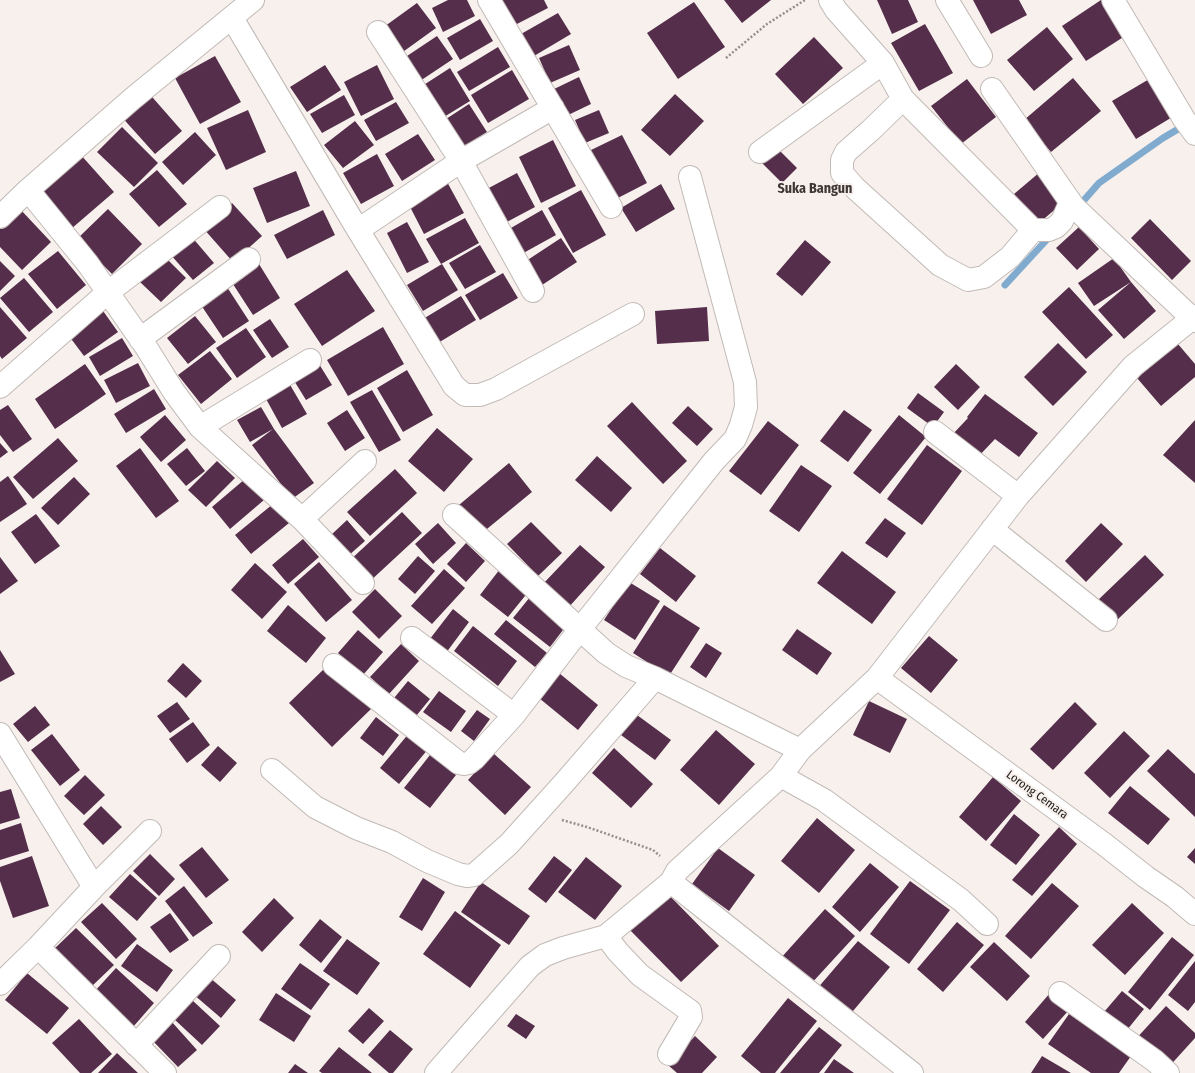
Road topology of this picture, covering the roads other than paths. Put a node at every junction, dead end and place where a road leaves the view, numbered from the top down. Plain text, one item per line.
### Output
1 (253, 0) edge
2 (489, 0) edge
3 (830, 0) edge
4 (947, 0) edge
5 (1113, 0) edge
6 (232, 18) junction
7 (378, 32) dead end
8 (981, 56) dead end
9 (883, 63) junction
10 (992, 89) dead end
11 (903, 98) junction
12 (553, 108) junction
13 (1189, 127) edge
14 (760, 152) dead end
15 (460, 161) junction
16 (690, 177) dead end
17 (28, 190) junction
18 (220, 206) dead end
19 (611, 207) dead end
20 (1075, 208) junction
21 (0, 217) edge
22 (358, 230) junction
23 (1033, 230) junction
24 (249, 259) dead end
25 (533, 291) dead end
26 (107, 293) junction
27 (633, 314) dead end
28 (1194, 319) edge
29 (140, 339) junction
30 (310, 360) dead end
31 (0, 387) edge
32 (200, 427) junction
33 (935, 432) dead end
34 (365, 461) dead end
35 (1018, 496) junction
36 (454, 515) dead end
37 (302, 519) junction
38 (992, 529) junction
39 (363, 583) dead end
40 (1106, 620) dead end
41 (580, 629) junction
42 (412, 638) dead end
43 (334, 665) dead end
44 (655, 678) junction
45 (877, 678) junction
46 (514, 715) junction
47 (0, 734) edge
48 (800, 750) junction
49 (272, 770) dead end
50 (781, 776) junction
51 (150, 831) dead end
52 (674, 876) junction
53 (94, 887) junction
54 (1195, 914) edge
55 (987, 924) dead end
56 (606, 936) junction
57 (38, 947) junction
58 (219, 956) dead end
59 (0, 984) edge
60 (1060, 993) dead end
61 (136, 1045) junction
62 (669, 1054) dead end
63 (439, 1072) edge
64 (164, 1073) edge
65 (912, 1073) edge
66 (1168, 1073) edge

1 - 6 street
2 - 12 street
3 - 9 street
4 - 8 street
5 - 13 street
6 - 17 street
6 - 22 street
7 - 15 street
9 - 11 street
9 - 14 street
10 - 20 street
11 - 23 street
11 - 23 street
12 - 15 street
12 - 19 street
15 - 22 street
15 - 25 street
16 - 41 street
17 - 21 street
17 - 26 street
18 - 26 street
20 - 23 street
20 - 28 street
22 - 27 street
24 - 29 street
26 - 29 street
26 - 31 street
28 - 35 street
29 - 32 street
30 - 32 street
32 - 37 street
33 - 35 street
34 - 37 street
35 - 38 street
36 - 41 street
37 - 39 street
38 - 40 street
38 - 45 street
41 - 44 street
41 - 46 street
42 - 46 street
43 - 46 street
44 - 48 street
44 - 49 street
45 - 48 street
45 - 54 street, Lorong Cemara
47 - 53 street
48 - 50 street
50 - 52 street
50 - 55 street
51 - 53 street
52 - 56 street
52 - 65 street
53 - 57 street
56 - 62 street
56 - 63 street
57 - 59 street
57 - 61 street
58 - 61 street
60 - 66 street
61 - 64 street

